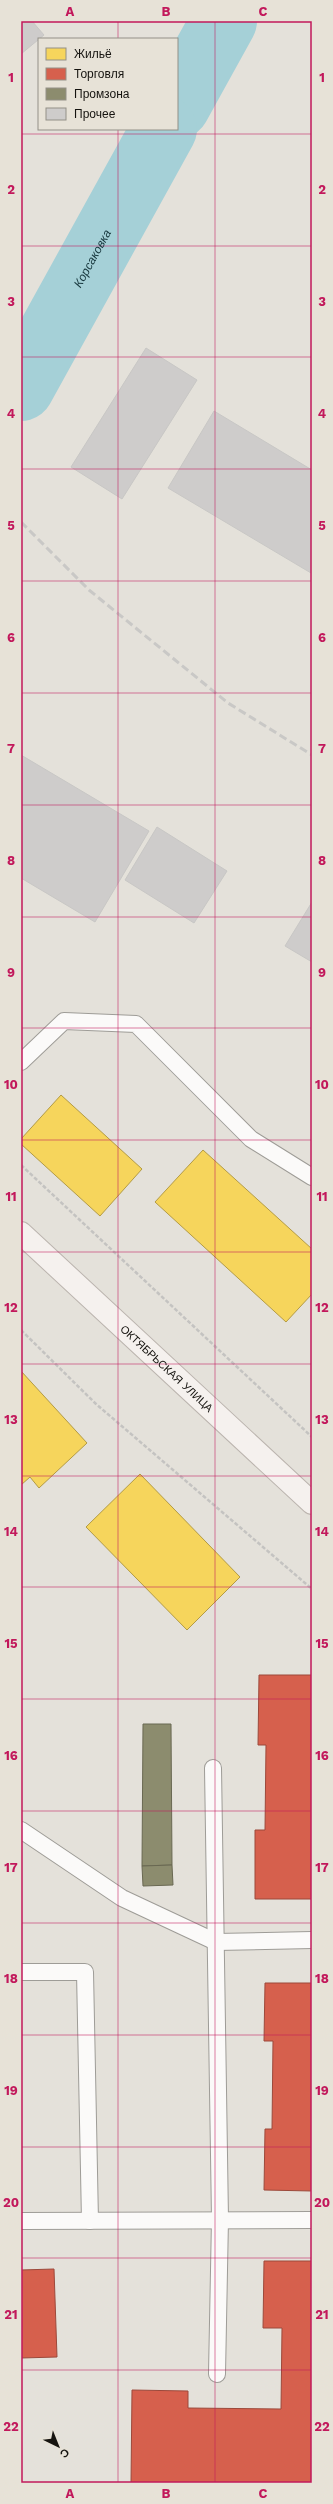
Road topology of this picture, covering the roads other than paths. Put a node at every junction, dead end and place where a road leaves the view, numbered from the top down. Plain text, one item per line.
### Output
1 (21, 1062) edge
2 (312, 1177) edge
3 (21, 1233) edge
4 (312, 1503) edge
5 (213, 1768) dead end
6 (21, 1830) edge
7 (312, 1940) edge
8 (216, 1942) junction
9 (21, 1972) edge
10 (220, 2219) junction
11 (312, 2220) edge
12 (21, 2221) edge
13 (90, 2221) junction
14 (217, 2374) dead end

1 - 2 lane
3 - 4 main road, ОКТЯБРЬСКАЯ УЛИЦА
5 - 8 lane
6 - 8 lane
7 - 8 lane
8 - 10 lane
9 - 13 lane
10 - 11 lane
10 - 13 lane
10 - 14 lane
12 - 13 lane

